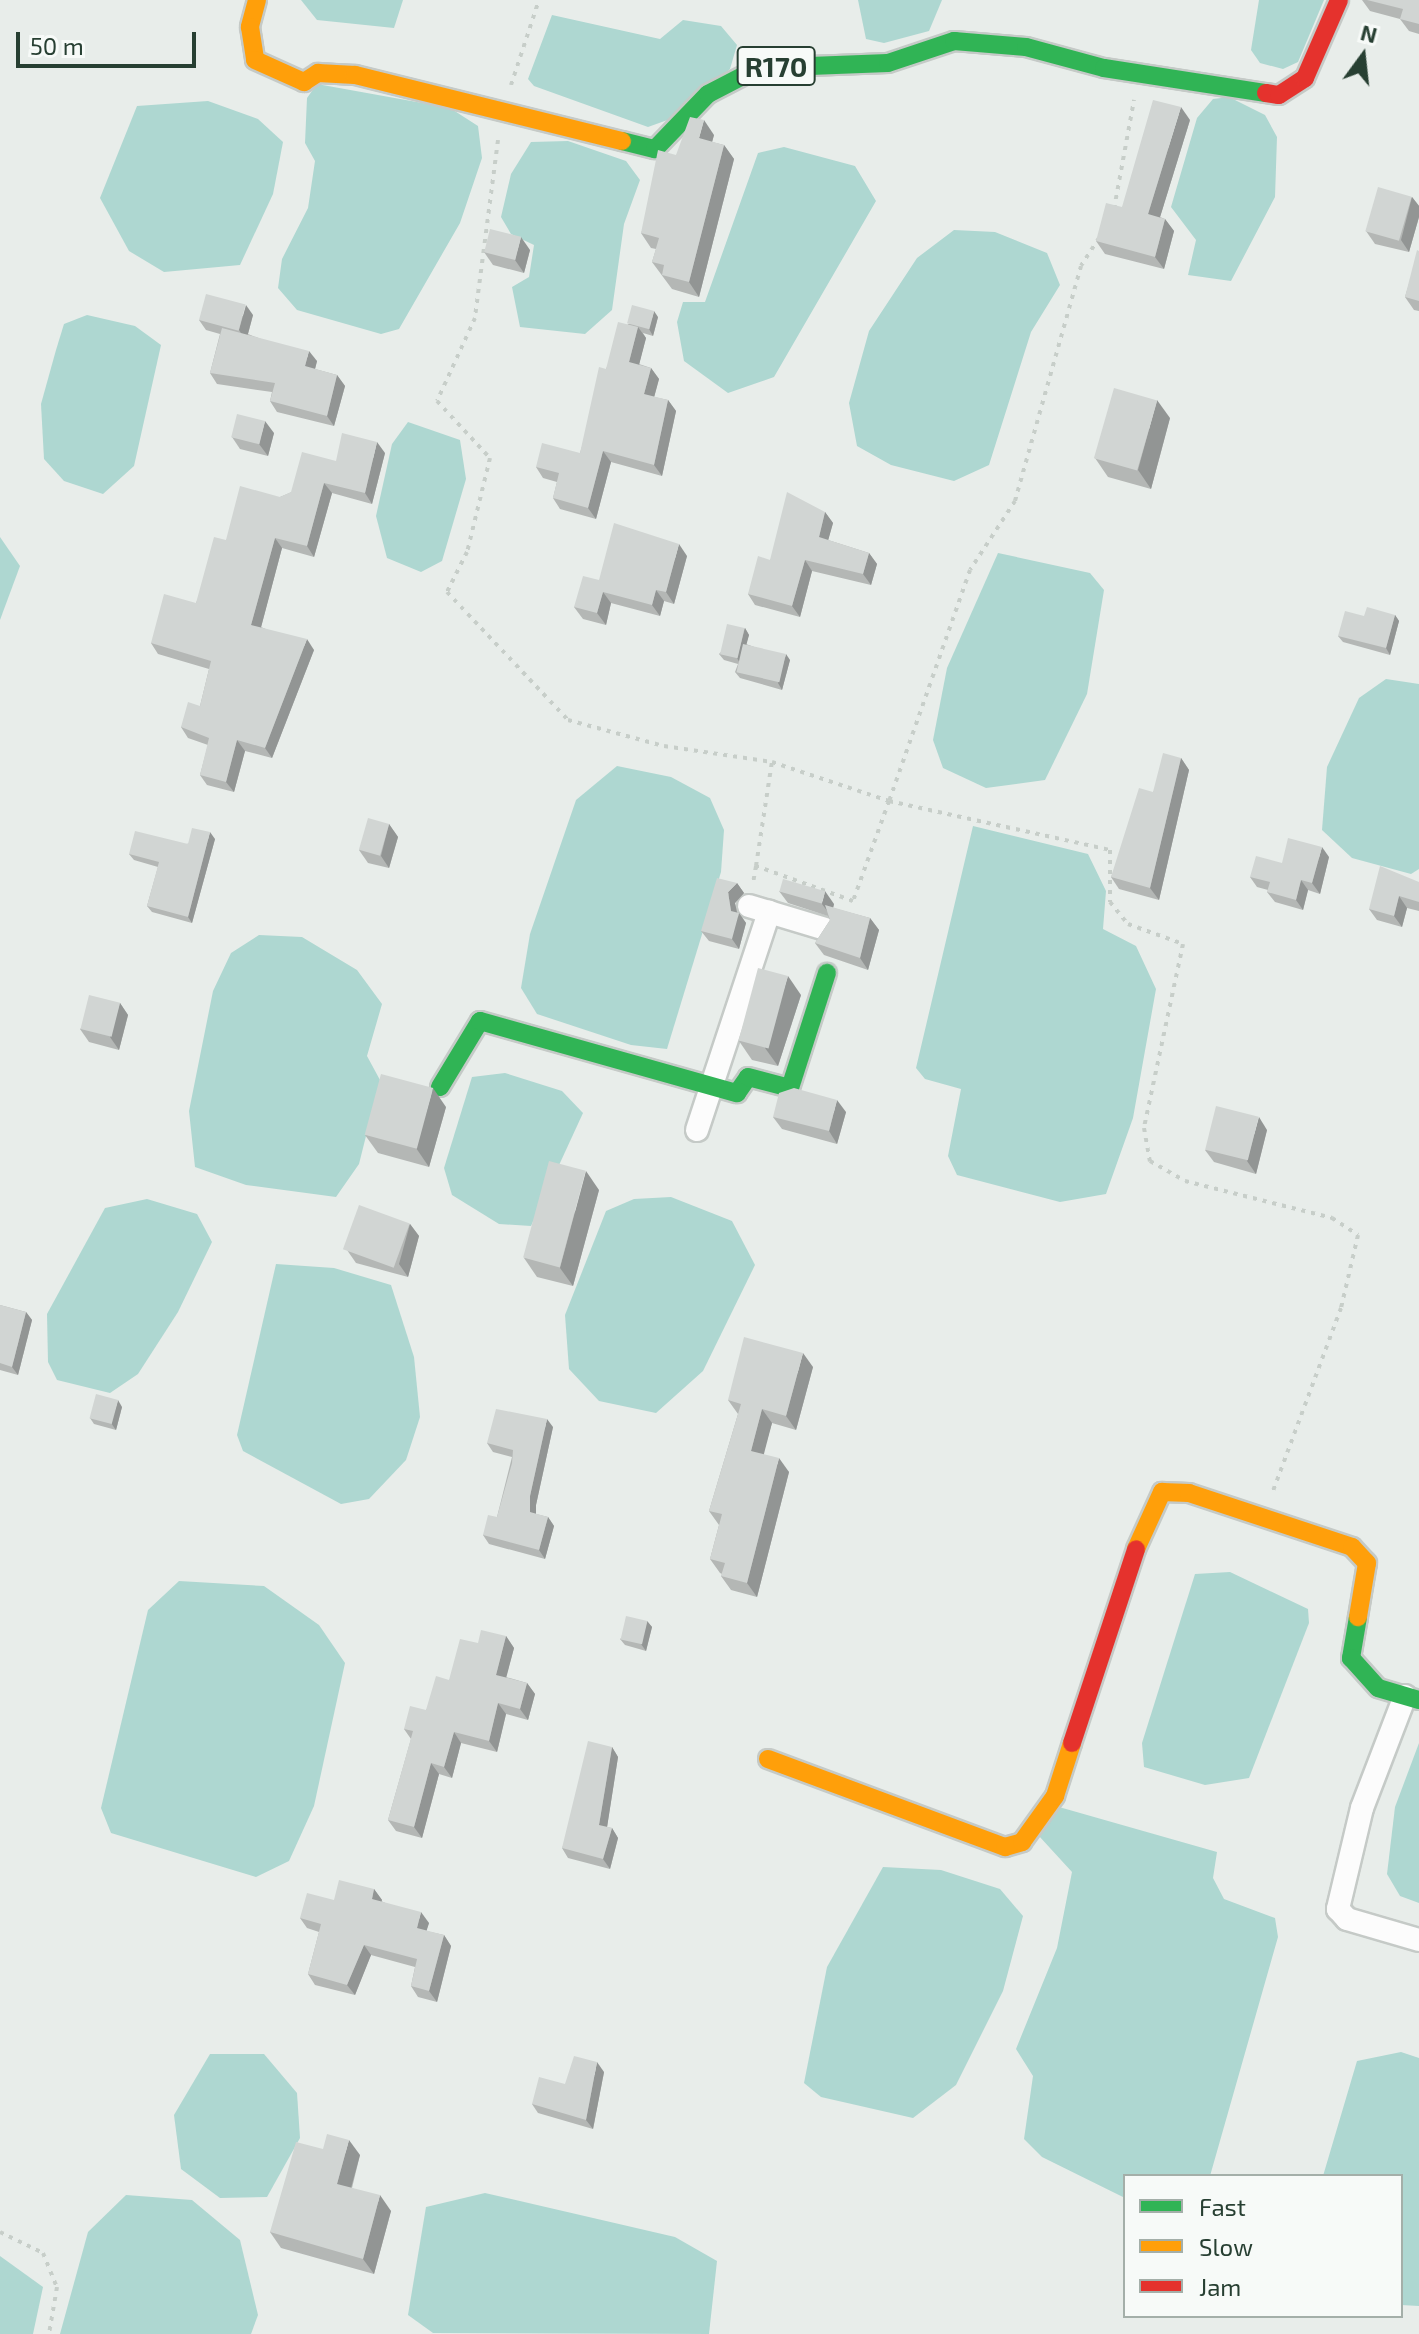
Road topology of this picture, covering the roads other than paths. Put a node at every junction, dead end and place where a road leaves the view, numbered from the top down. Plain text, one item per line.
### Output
1 (257, 0) edge
2 (1339, 0) edge
3 (825, 929) edge
4 (827, 973) dead end
5 (710, 1086) junction
6 (440, 1087) dead end
7 (697, 1130) dead end
8 (1412, 1698) edge
9 (768, 1759) dead end
10 (1419, 1940) edge

1 - 2 street, R170
3 - 5 street
4 - 5 street
5 - 6 street
5 - 7 street
8 - 9 street
8 - 10 street

